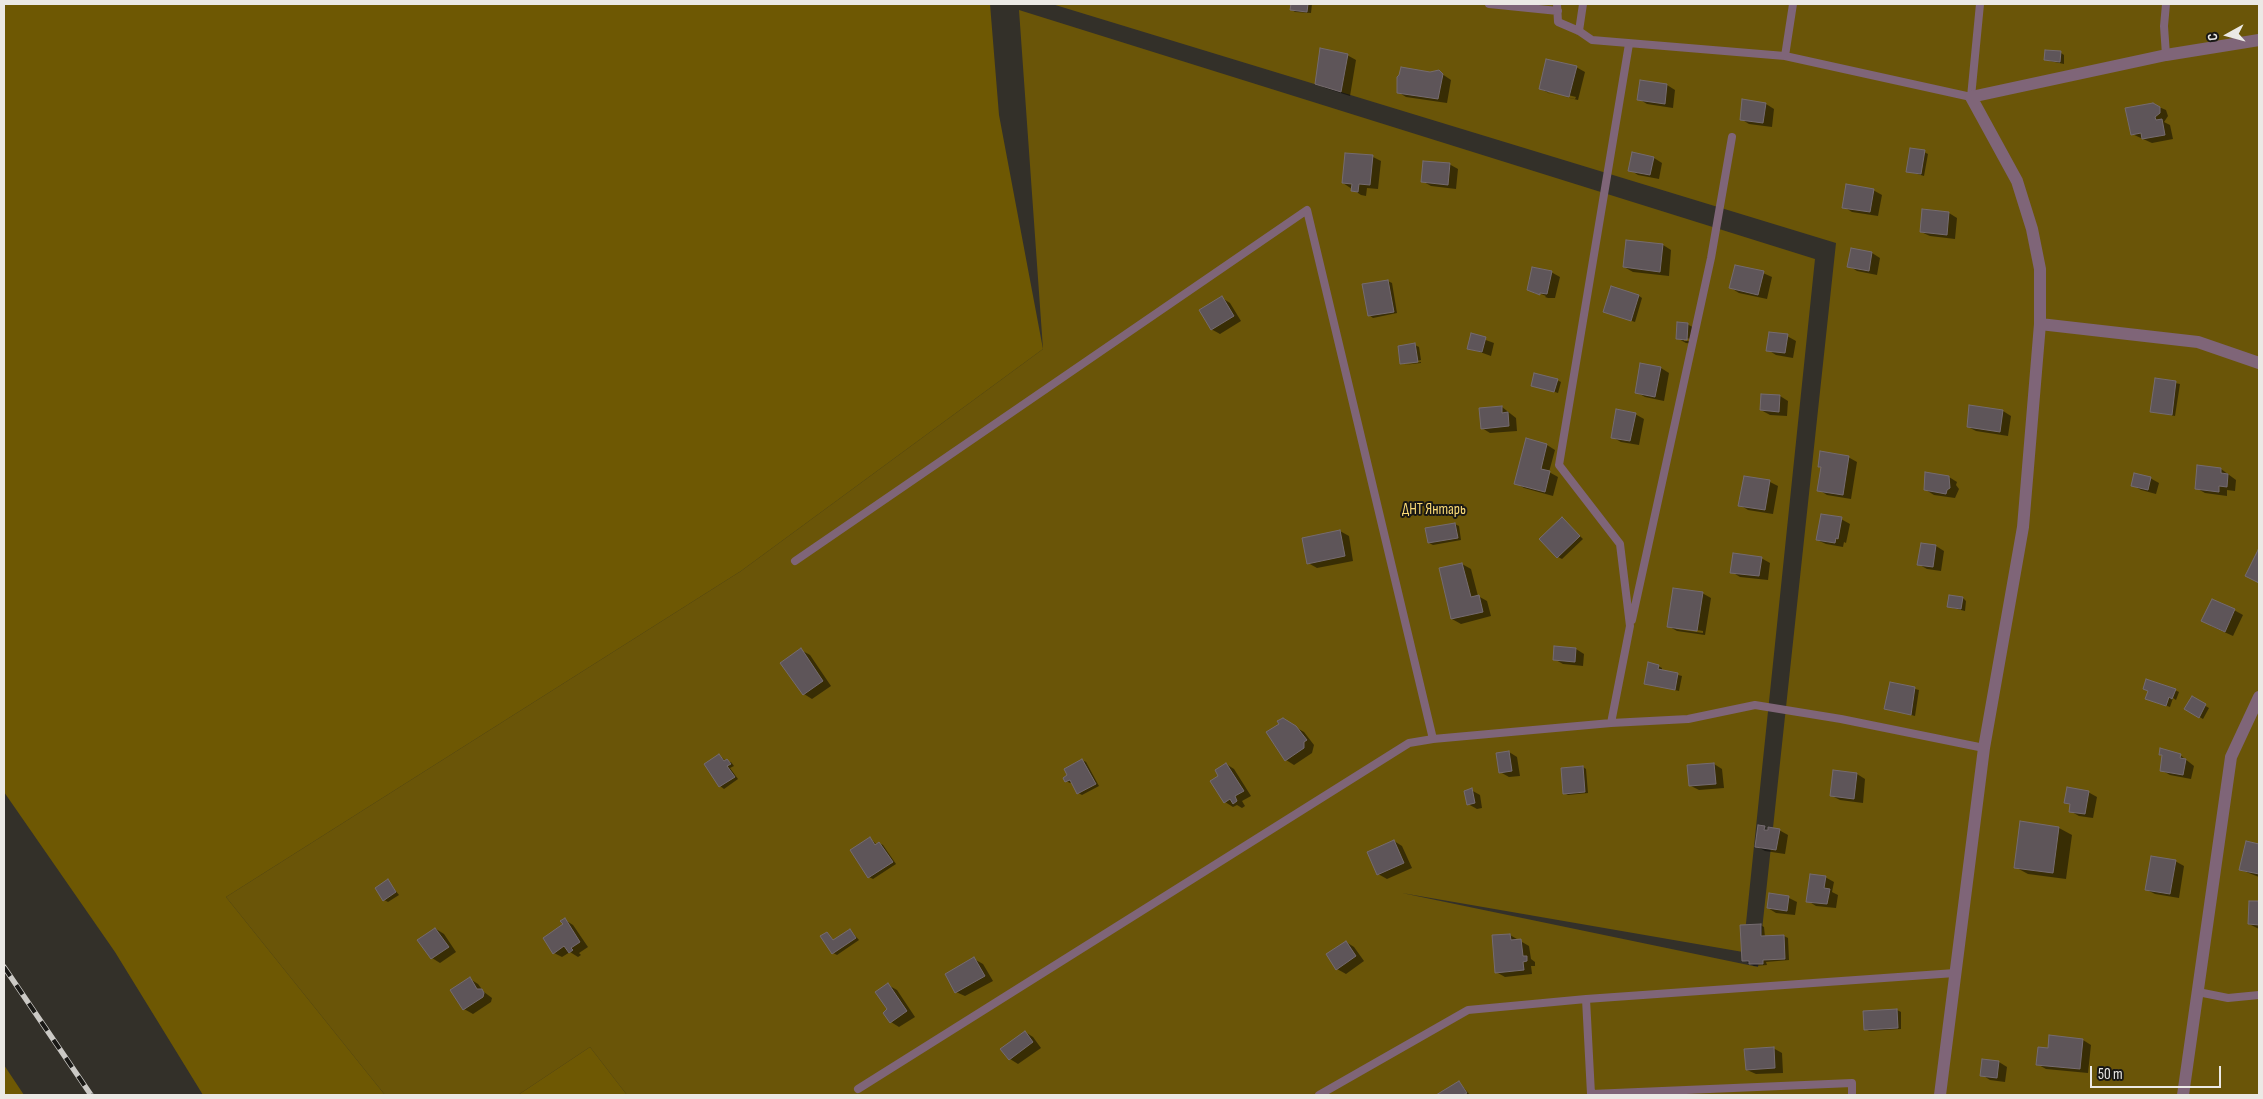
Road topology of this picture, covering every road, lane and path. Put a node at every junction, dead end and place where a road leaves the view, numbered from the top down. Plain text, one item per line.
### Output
1 (1489, 4) edge
2 (1583, 4) edge
3 (1793, 4) edge
4 (1980, 4) edge
5 (2166, 4) edge
6 (1557, 8) edge
7 (1579, 31) junction
8 (2259, 40) edge
9 (1629, 44) junction
10 (2166, 55) junction
11 (1786, 56) junction
12 (1971, 97) junction
13 (1732, 137) dead end
14 (2040, 324) junction
15 (2259, 363) edge
16 (795, 561) dead end
17 (1630, 626) junction
18 (2259, 697) edge
19 (1611, 723) junction
20 (1433, 739) junction
21 (1984, 748) junction
22 (1955, 973) junction
23 (2198, 992) junction
24 (2259, 995) edge
25 (1586, 999) junction
26 (1331, 1088) junction
27 (858, 1089) dead end
28 (1319, 1095) edge
29 (1336, 1095) edge
30 (1852, 1095) edge
31 (1940, 1095) edge
32 (2183, 1095) edge

1 - 6 lane
2 - 7 lane
3 - 11 lane
4 - 12 lane
5 - 10 lane
6 - 7 lane
7 - 9 lane
8 - 10 street
9 - 11 lane
9 - 17 lane
10 - 12 street
11 - 12 lane
12 - 14 street
13 - 17 lane
14 - 15 street
14 - 21 street
16 - 20 lane
17 - 19 lane
18 - 23 street
19 - 20 lane
19 - 21 lane
20 - 27 lane
21 - 22 street
22 - 25 lane
22 - 31 street
23 - 24 lane
23 - 32 street
25 - 26 lane
25 - 30 lane
26 - 28 lane
26 - 29 lane

